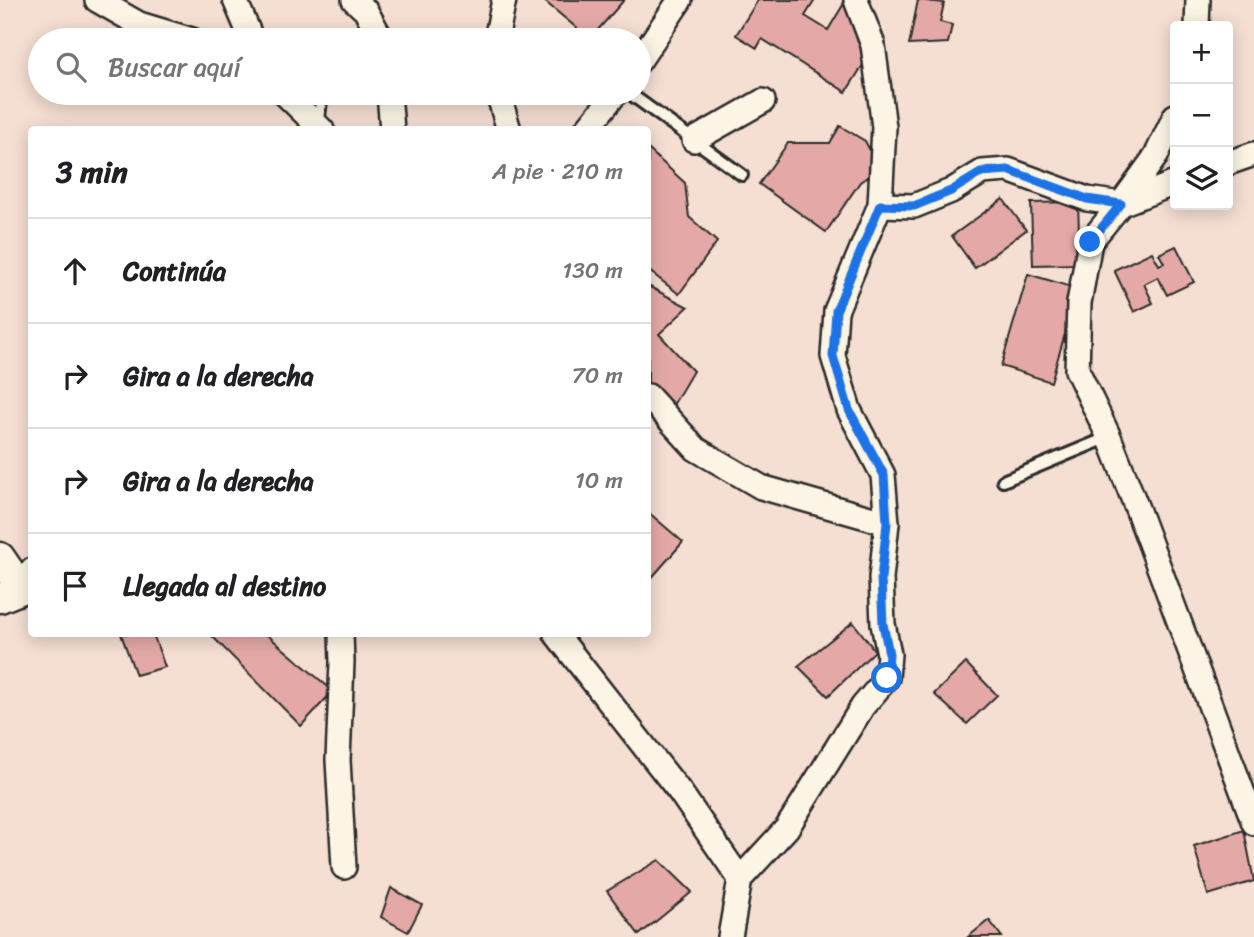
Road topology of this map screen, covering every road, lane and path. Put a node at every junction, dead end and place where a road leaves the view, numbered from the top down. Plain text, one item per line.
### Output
1 (97, 0) edge
2 (235, 0) edge
3 (354, 0) edge
4 (504, 0) edge
5 (680, 0) edge
6 (856, 0) edge
7 (1198, 0) edge
8 (1197, 21) edge
9 (152, 28) edge
10 (247, 28) edge
11 (375, 28) edge
12 (498, 28) edge
13 (651, 43) edge
14 (763, 102) dead end
15 (297, 105) edge
16 (322, 105) edge
17 (390, 105) edge
18 (502, 105) edge
19 (606, 105) edge
20 (646, 105) edge
21 (319, 126) edge
22 (320, 126) edge
23 (391, 126) edge
24 (508, 126) edge
25 (589, 126) edge
26 (1170, 127) edge
27 (694, 140) junction
28 (1254, 154) edge
29 (1233, 161) edge
30 (742, 175) dead end
31 (1170, 185) edge
32 (1121, 204) junction
33 (880, 205) junction
34 (651, 399) edge
35 (1109, 437) junction
36 (1003, 481) dead end
37 (887, 523) junction
38 (0, 557) edge
39 (18, 586) edge
40 (341, 637) edge
41 (558, 637) edge
42 (1254, 823) edge
43 (344, 867) dead end
44 (740, 879) junction
45 (730, 937) edge

1 - 9 street
2 - 10 street
3 - 11 street
4 - 12 street
5 - 13 street
6 - 33 street
7 - 8 street
14 - 27 street
15 - 21 street
16 - 22 lane
17 - 23 street
18 - 24 street
19 - 25 street
20 - 27 lane
26 - 32 street
27 - 30 lane
28 - 29 street
31 - 32 street
32 - 33 street
32 - 35 street
33 - 37 street
34 - 37 street
35 - 36 lane
35 - 42 street
37 - 44 street
38 - 39 street
40 - 43 street
41 - 44 street
44 - 45 street

